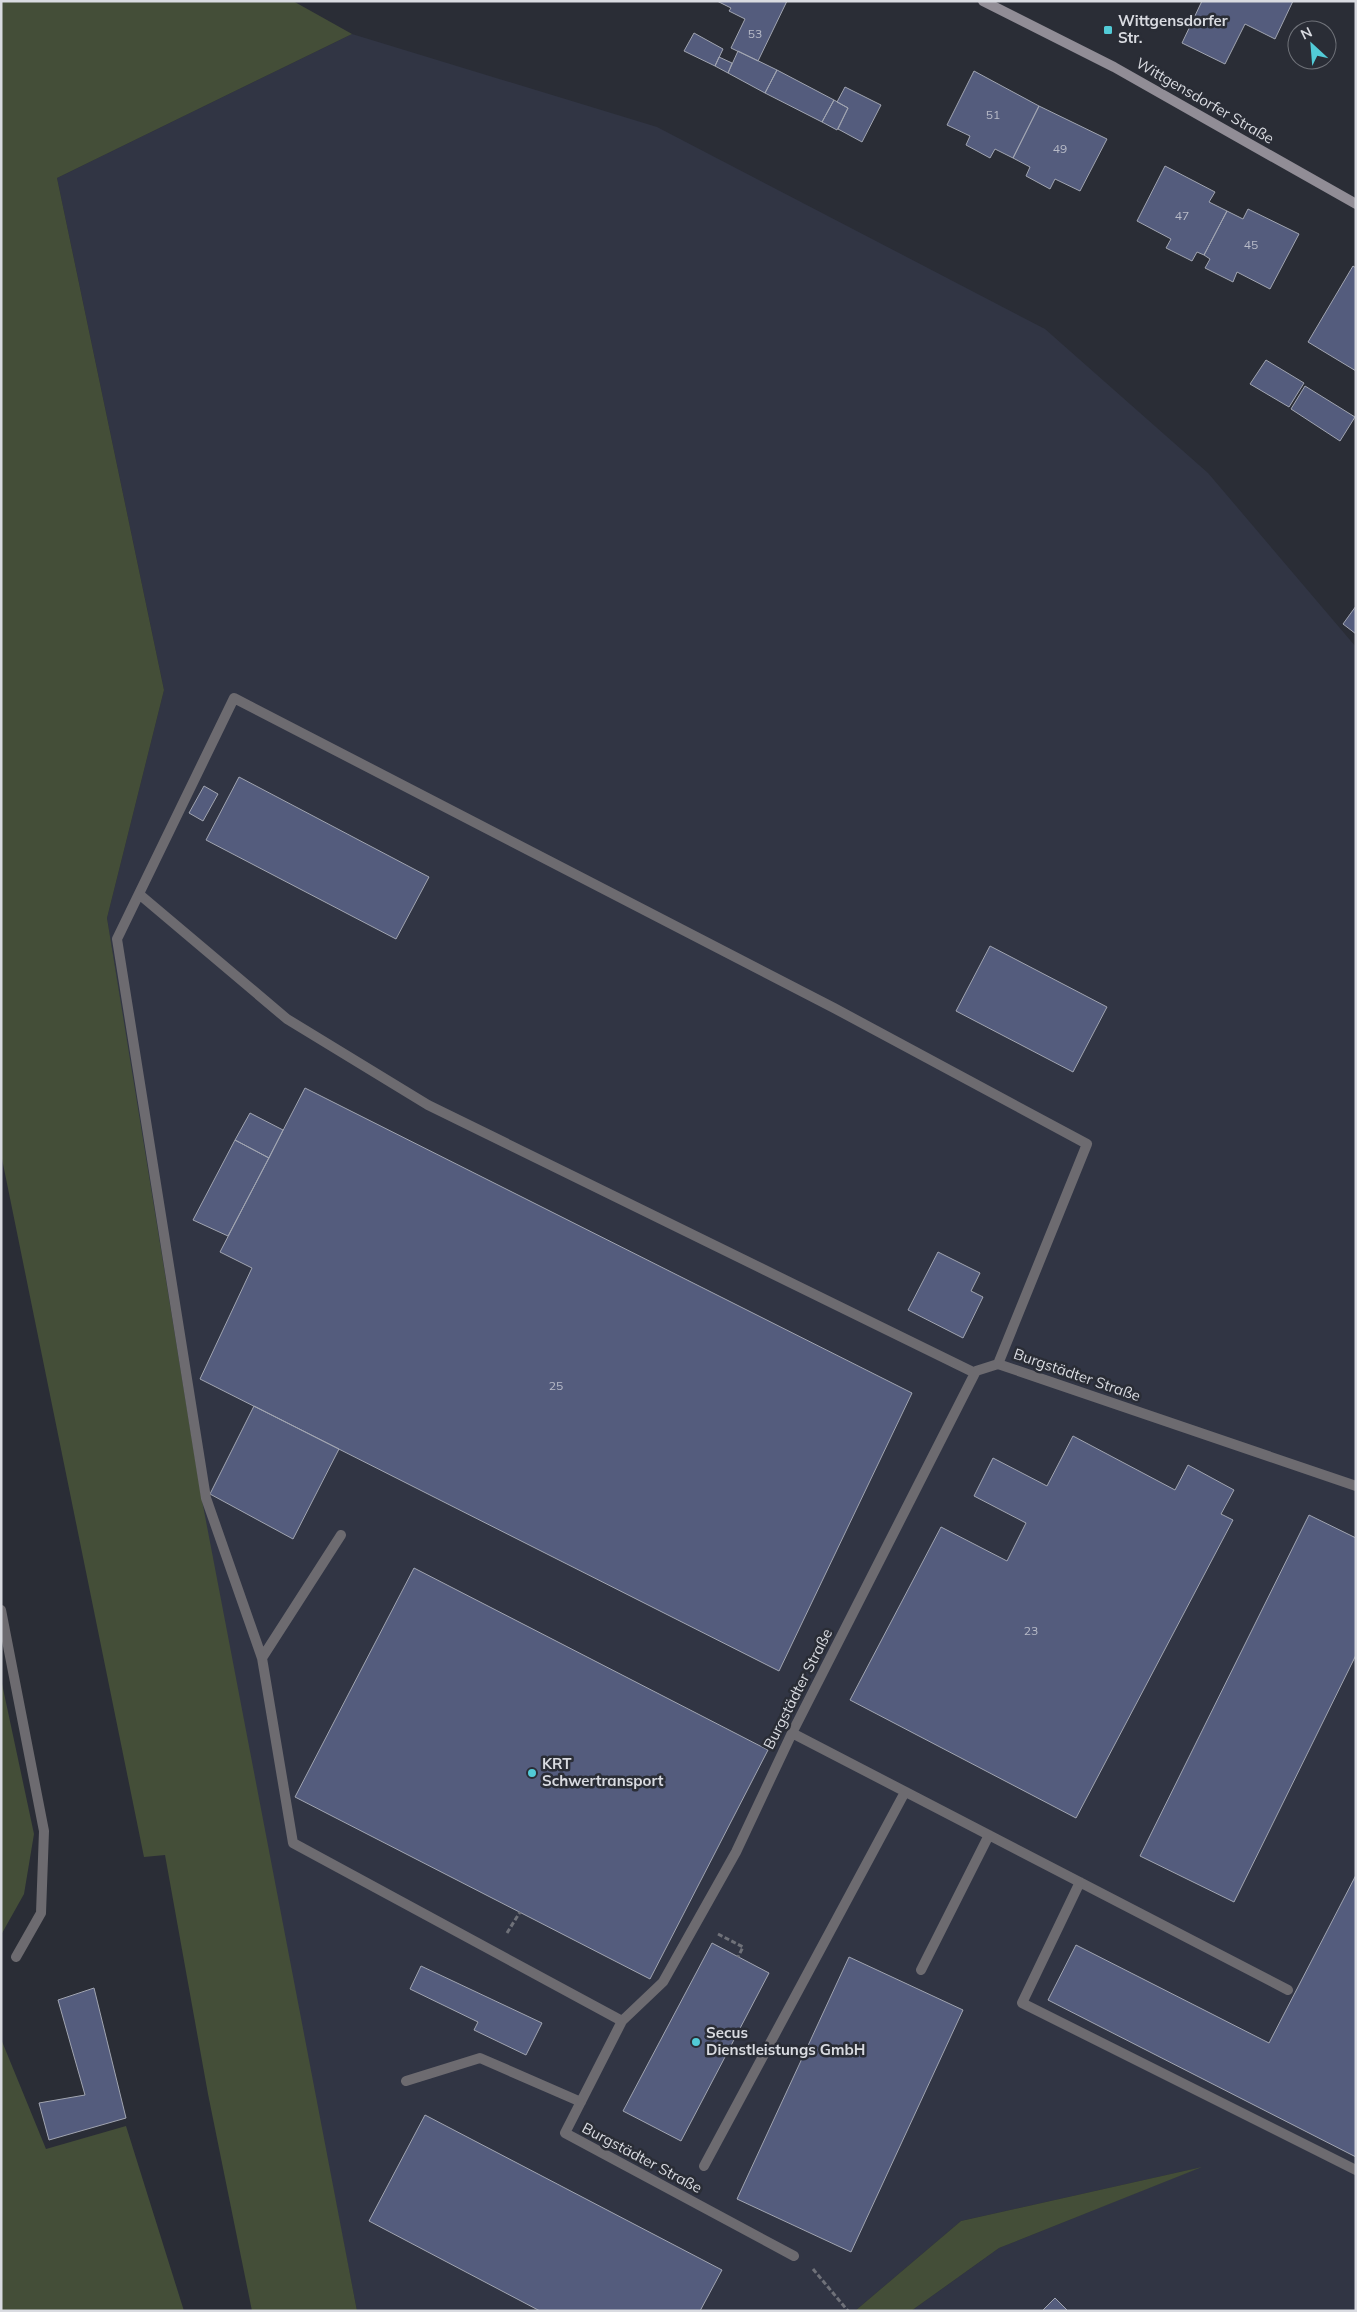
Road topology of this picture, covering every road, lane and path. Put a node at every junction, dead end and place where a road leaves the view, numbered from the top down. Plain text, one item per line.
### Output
1 (983, 1) edge
2 (1356, 204) edge
3 (139, 894) junction
4 (998, 1364) junction
5 (975, 1374) junction
6 (1356, 1486) edge
7 (341, 1535) dead end
8 (1, 1610) edge
9 (262, 1658) junction
10 (792, 1733) junction
11 (905, 1792) junction
12 (989, 1835) junction
13 (1080, 1882) junction
14 (520, 1912) dead end
15 (720, 1926) dead end
16 (510, 1928) dead end
17 (16, 1957) dead end
18 (738, 1957) dead end
19 (921, 1970) dead end
20 (1288, 1990) dead end
21 (622, 2021) junction
22 (406, 2081) dead end
23 (581, 2102) junction
24 (704, 2166) dead end
25 (1356, 2170) edge
26 (794, 2256) joint
27 (848, 2311) edge

1 - 2 street, Wittgensdorfer Straße
3 - 4 lane
3 - 5 lane
3 - 9 lane
4 - 5 lane, Burgstädter Straße
4 - 6 lane, Burgstädter Straße
5 - 10 lane, Burgstädter Straße
7 - 9 lane
8 - 17 lane
9 - 21 lane
10 - 11 lane
10 - 21 lane, Burgstädter Straße
11 - 12 lane
11 - 24 lane
12 - 13 lane
12 - 19 lane
13 - 20 lane
13 - 25 lane
14 - 16 path
15 - 18 path
21 - 23 lane, Burgstädter Straße
22 - 23 lane
23 - 26 lane, Burgstädter Straße
26 - 27 path

